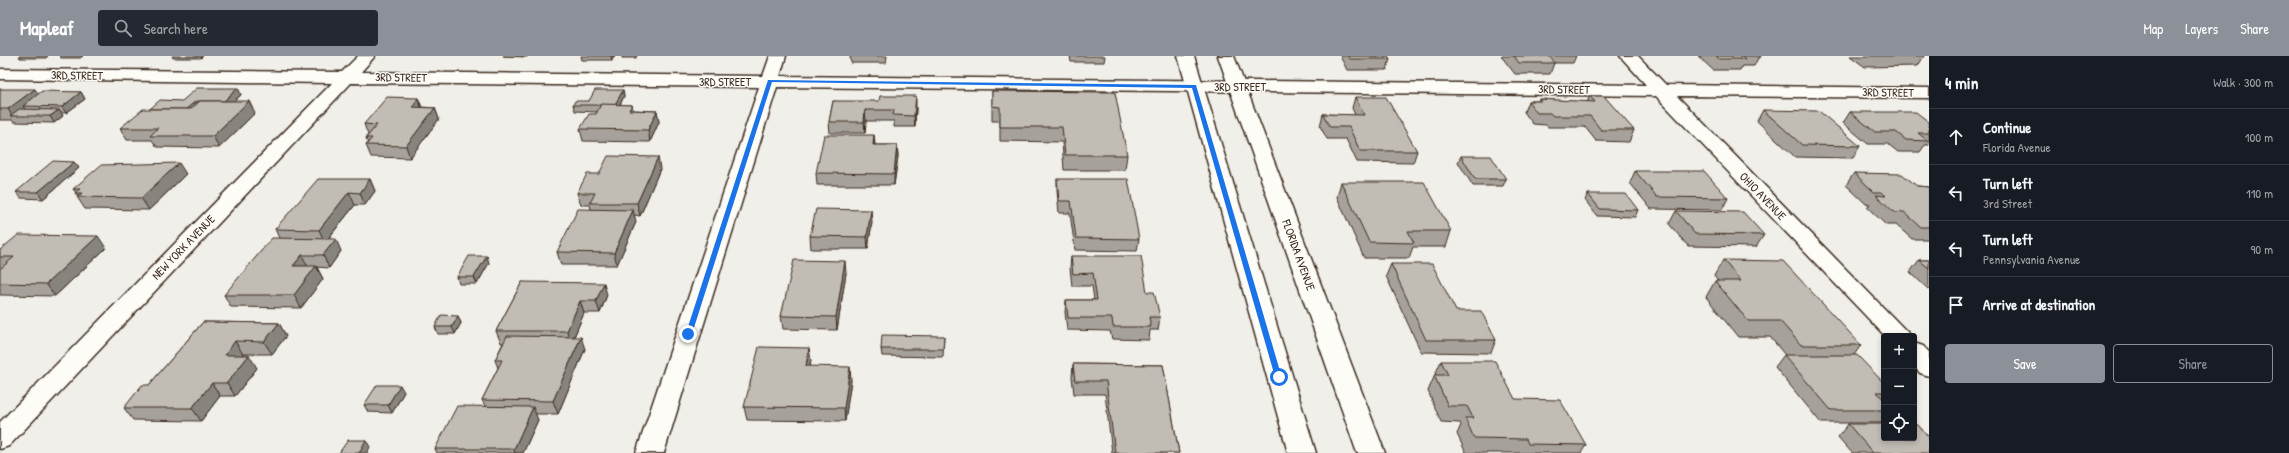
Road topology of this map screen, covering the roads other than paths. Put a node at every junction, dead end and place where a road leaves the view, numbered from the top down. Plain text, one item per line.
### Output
1 (366, 56) edge
2 (778, 56) edge
3 (1186, 56) edge
4 (1226, 56) edge
5 (1628, 56) edge
6 (0, 74) edge
7 (346, 77) junction
8 (770, 81) junction
9 (1195, 86) junction
10 (1237, 87) junction
11 (1660, 90) junction
12 (1929, 93) edge
13 (1896, 333) edge
14 (1917, 355) edge
15 (1929, 367) edge
16 (0, 439) edge
17 (650, 453) edge
18 (1302, 453) edge
19 (1371, 453) edge

1 - 7 street, NEW YORK AVENUE
2 - 8 street
3 - 9 street
4 - 10 street, FLORIDA AVENUE
5 - 11 street, OHIO AVENUE
6 - 7 street, 3RD STREET
7 - 8 street, 3RD STREET
7 - 16 street, NEW YORK AVENUE
8 - 9 street, 3RD STREET
8 - 17 street
9 - 10 street, 3RD STREET
9 - 18 street
10 - 11 street, 3RD STREET
10 - 19 street, FLORIDA AVENUE
11 - 12 street, 3RD STREET
11 - 13 street, OHIO AVENUE
14 - 15 street

